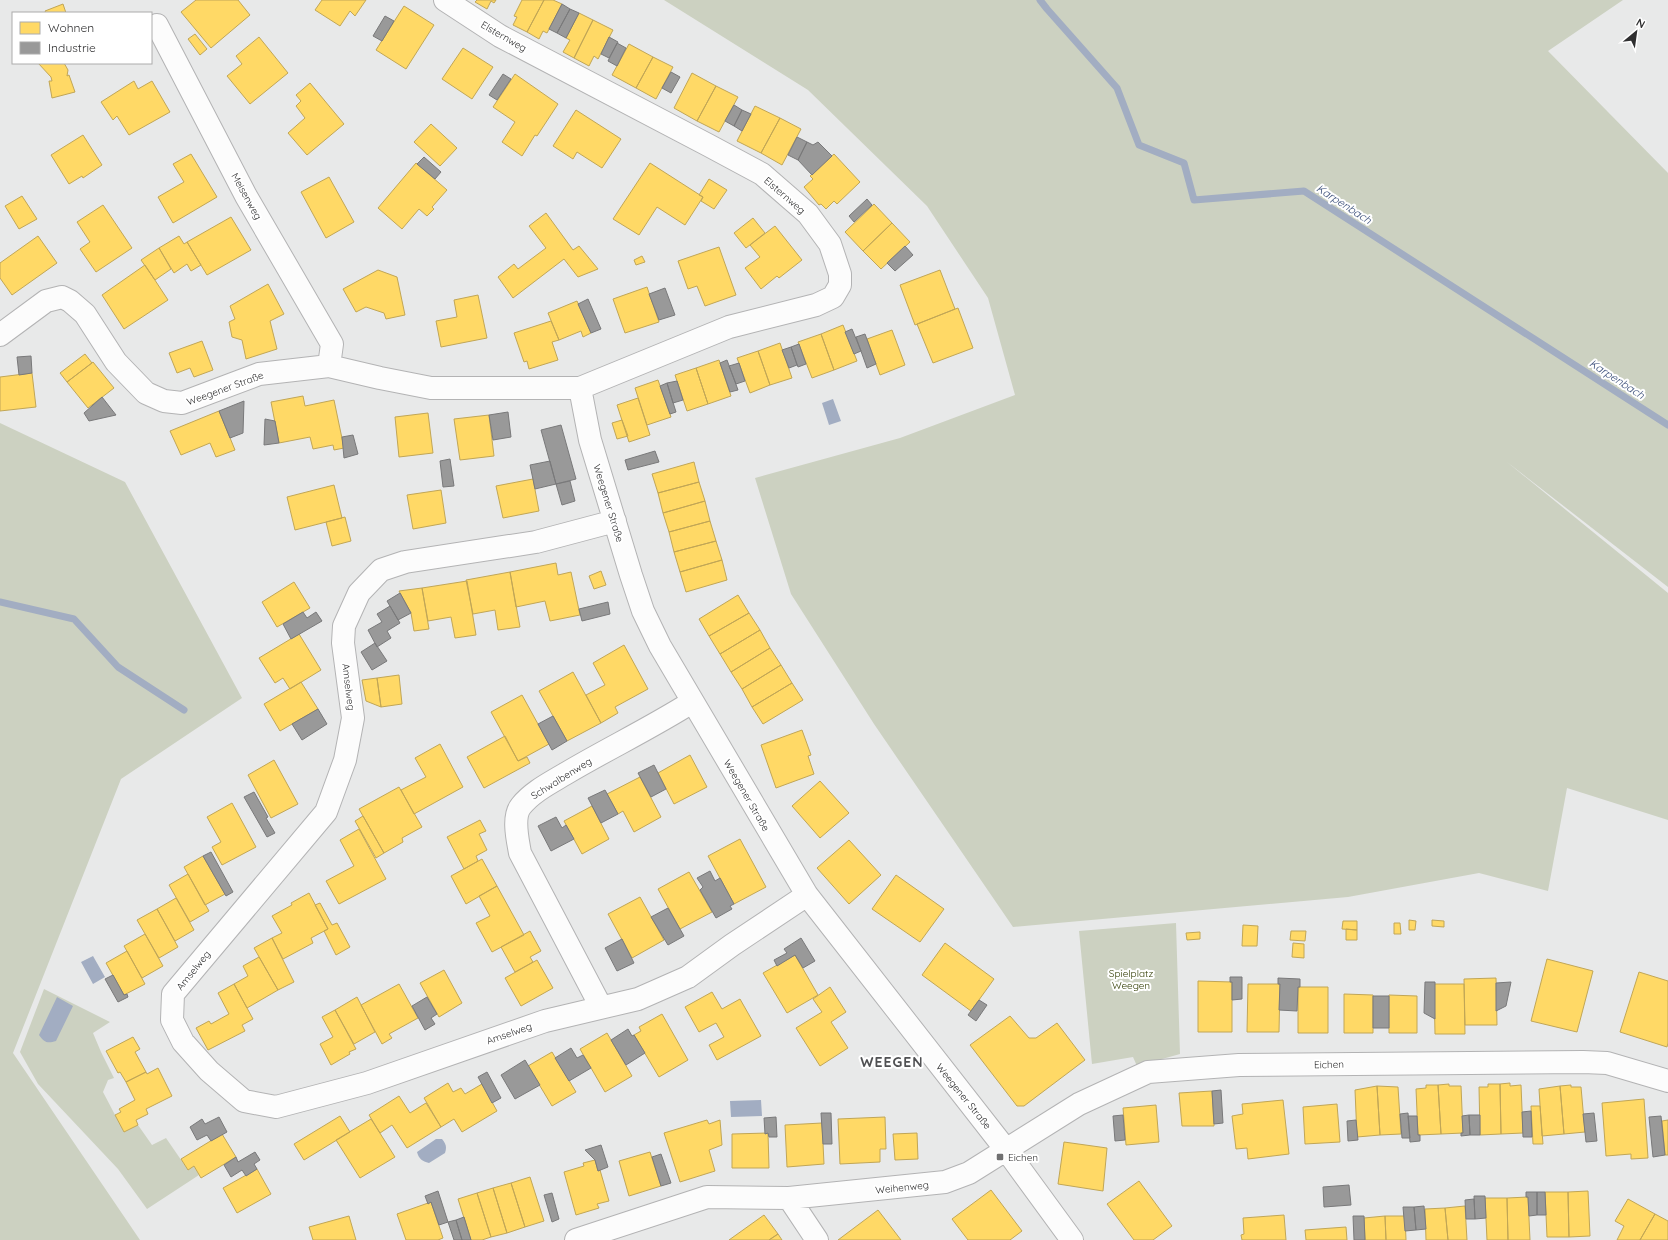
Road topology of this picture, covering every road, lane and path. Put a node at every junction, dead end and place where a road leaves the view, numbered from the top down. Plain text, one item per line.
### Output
1 (445, 0) edge
2 (157, 25) dead end
3 (0, 335) edge
4 (329, 366) junction
5 (580, 388) junction
6 (615, 521) junction
7 (692, 702) junction
8 (807, 895) junction
9 (602, 1007) junction
10 (1668, 1081) edge
11 (1007, 1151) junction
12 (789, 1198) junction
13 (576, 1240) edge
14 (817, 1240) edge
15 (1072, 1240) edge

1 - 5 street, Elsternweg
2 - 4 street, Meisenweg
3 - 4 street, Weegener Straße
4 - 5 street, Weegener Straße
5 - 6 street, Weegener Straße
6 - 7 street, Weegener Straße
6 - 9 street, Amselweg
7 - 8 street, Weegener Straße
7 - 9 street, Schwalbenweg
8 - 9 street, Amselweg
8 - 11 street, Weegener Straße
10 - 11 street, Eichen
11 - 12 street, Weihenweg
11 - 15 street, Weegener Straße
12 - 13 street, Weihenweg
12 - 14 street

